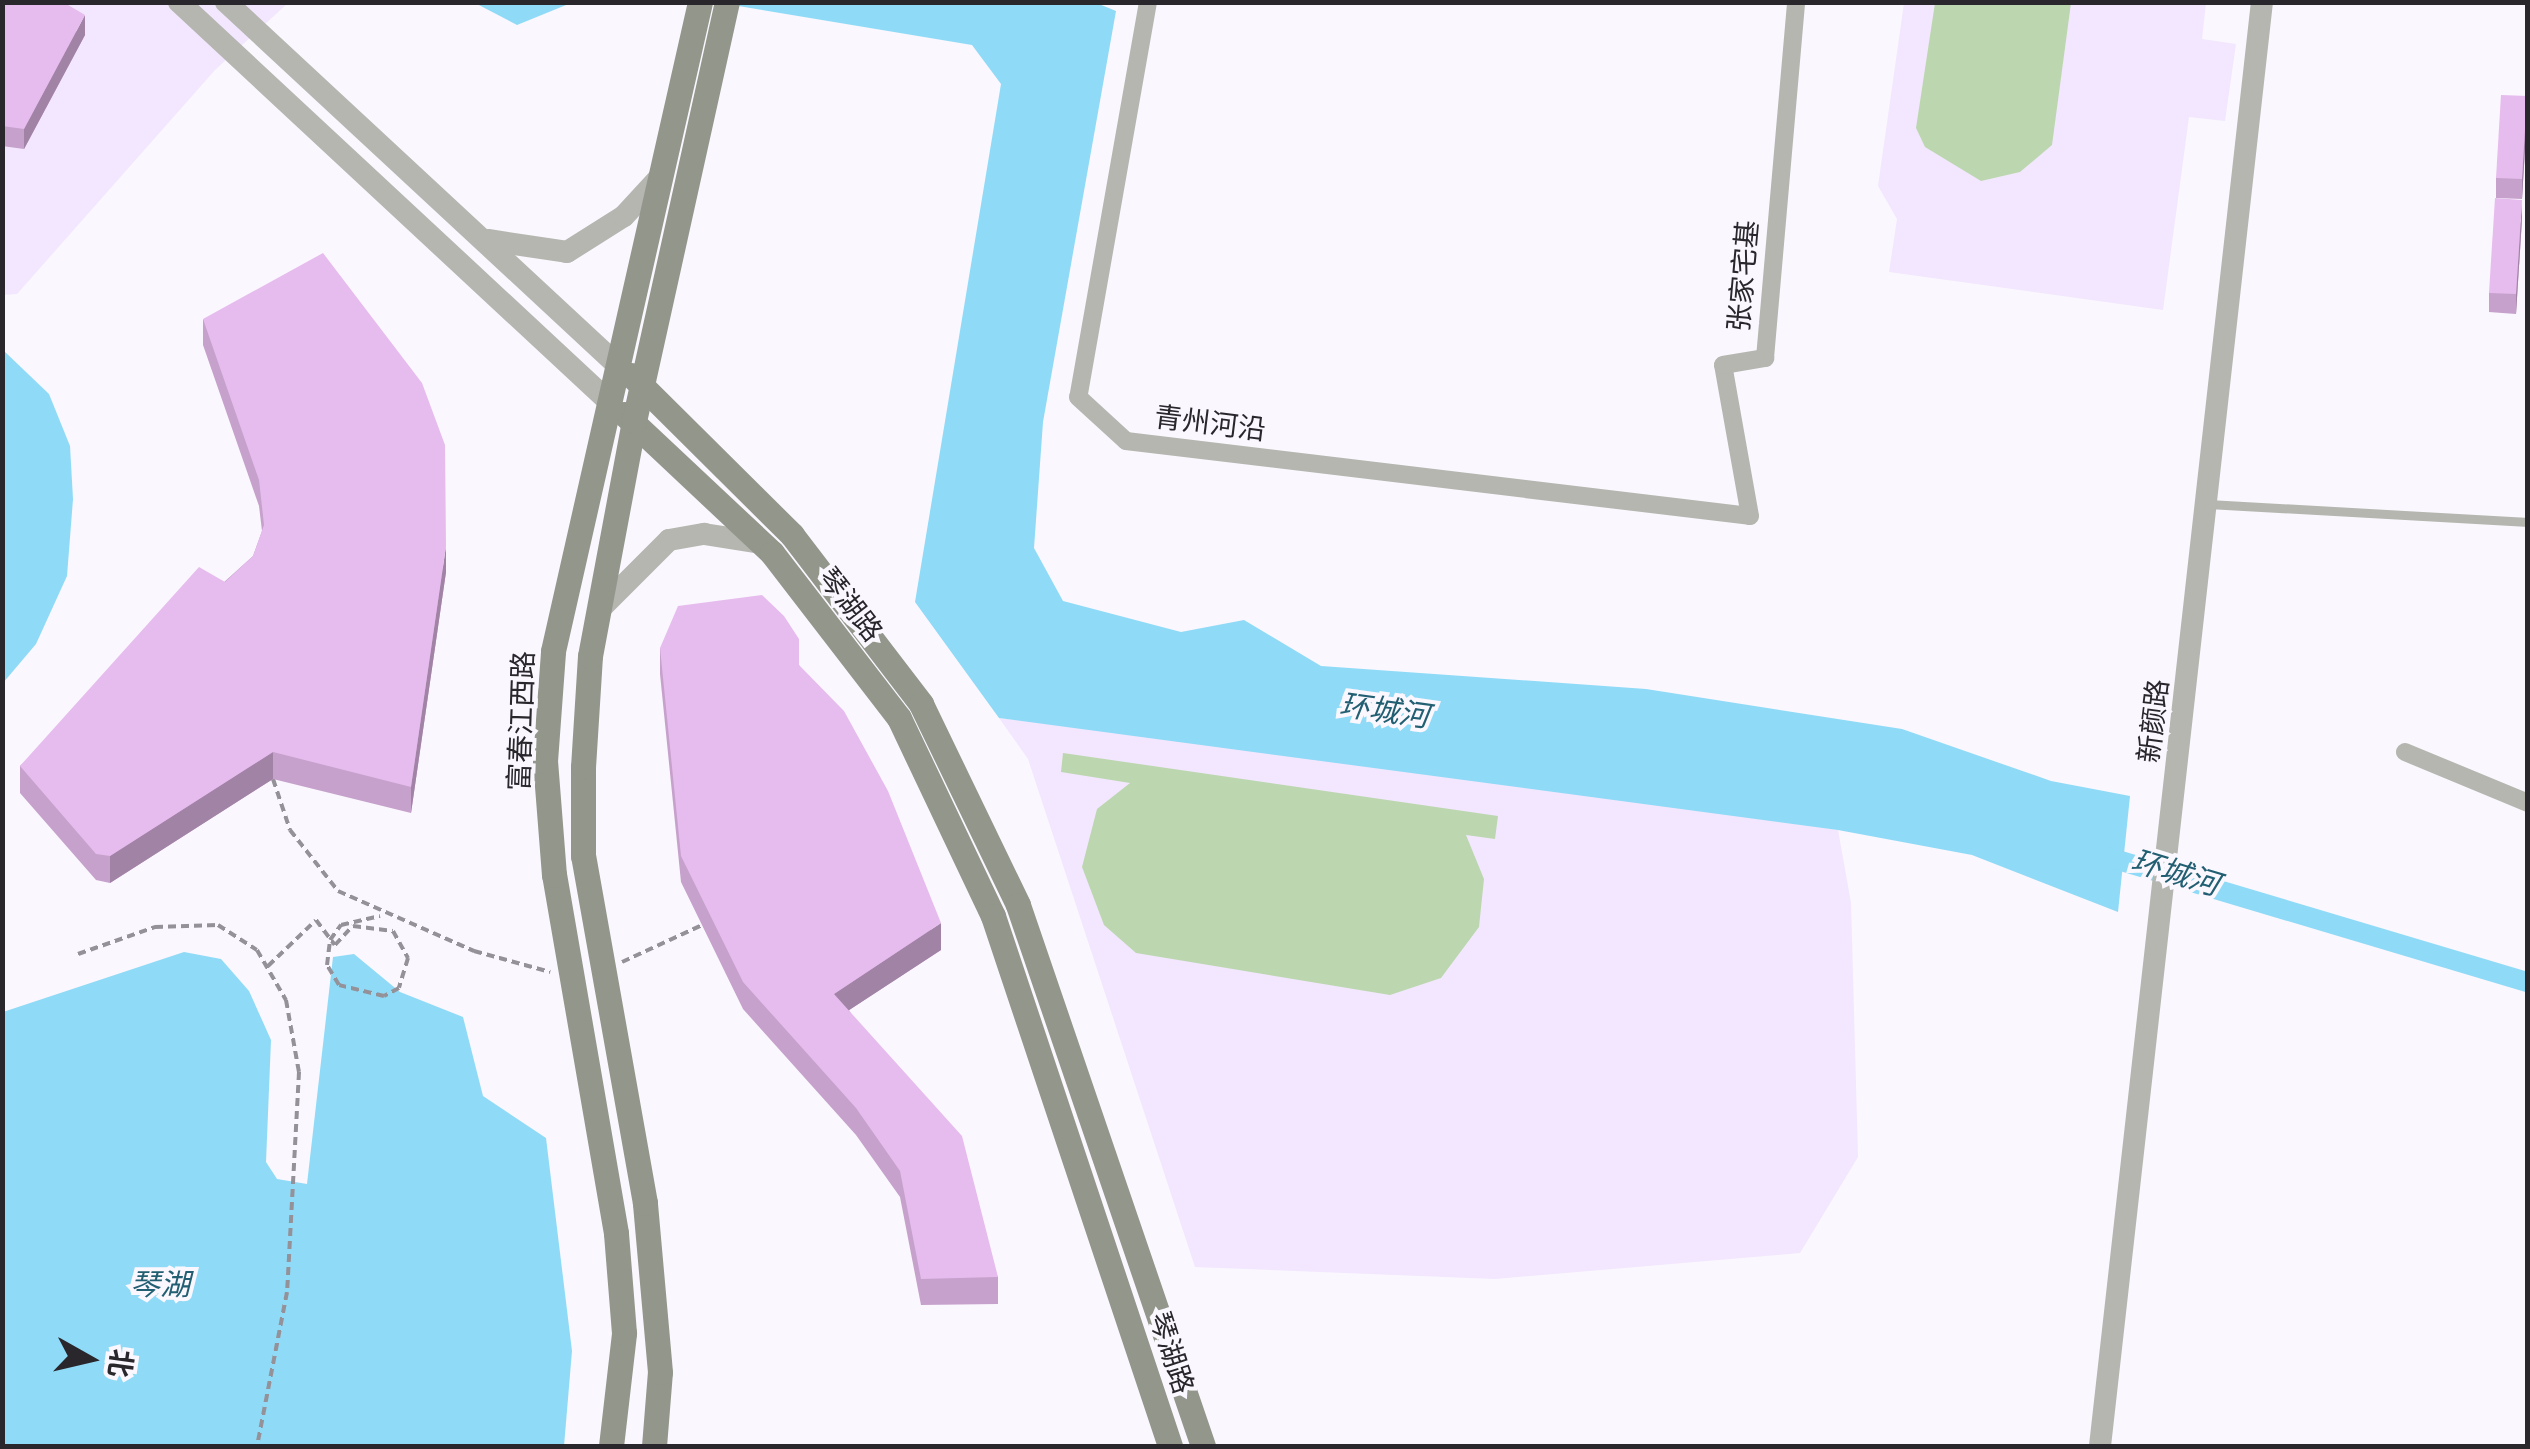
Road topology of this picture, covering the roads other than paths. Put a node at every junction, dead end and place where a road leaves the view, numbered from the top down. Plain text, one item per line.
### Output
1 (179, 2) edge
2 (226, 2) edge
3 (727, 2) edge
4 (1148, 2) edge
5 (1796, 2) edge
6 (2262, 2) edge
7 (700, 5) edge
8 (660, 177) junction
9 (479, 237) junction
10 (613, 361) junction
11 (642, 383) junction
12 (605, 398) junction
13 (634, 421) junction
14 (2208, 504) junction
15 (1750, 516) joint
16 (2528, 522) edge
17 (762, 544) junction
18 (599, 610) junction
19 (2405, 752) dead end
20 (2528, 804) edge
21 (612, 1446) edge
22 (654, 1446) edge
23 (1170, 1446) edge
24 (1200, 1446) edge
25 (2100, 1446) edge

1 - 12 street, 琴湖路
2 - 9 street, 琴湖路
3 - 11 main road
4 - 15 street, 青州河沿
5 - 15 street, 张家宅基
6 - 14 street, 新颜路
7 - 8 main road, 富春江西路
8 - 9 street
8 - 10 main road, 富春江西路
9 - 10 street, 琴湖路
10 - 11 main road, 琴湖路
10 - 12 main road, 富春江西路
11 - 13 main road
11 - 24 main road, 琴湖路
12 - 13 main road, 琴湖路
12 - 21 main road, 富春江西路
13 - 17 main road, 琴湖路
13 - 18 main road
14 - 16 lane
14 - 25 street, 新颜路
17 - 18 street
17 - 23 main road, 琴湖路
18 - 22 main road
19 - 20 street

